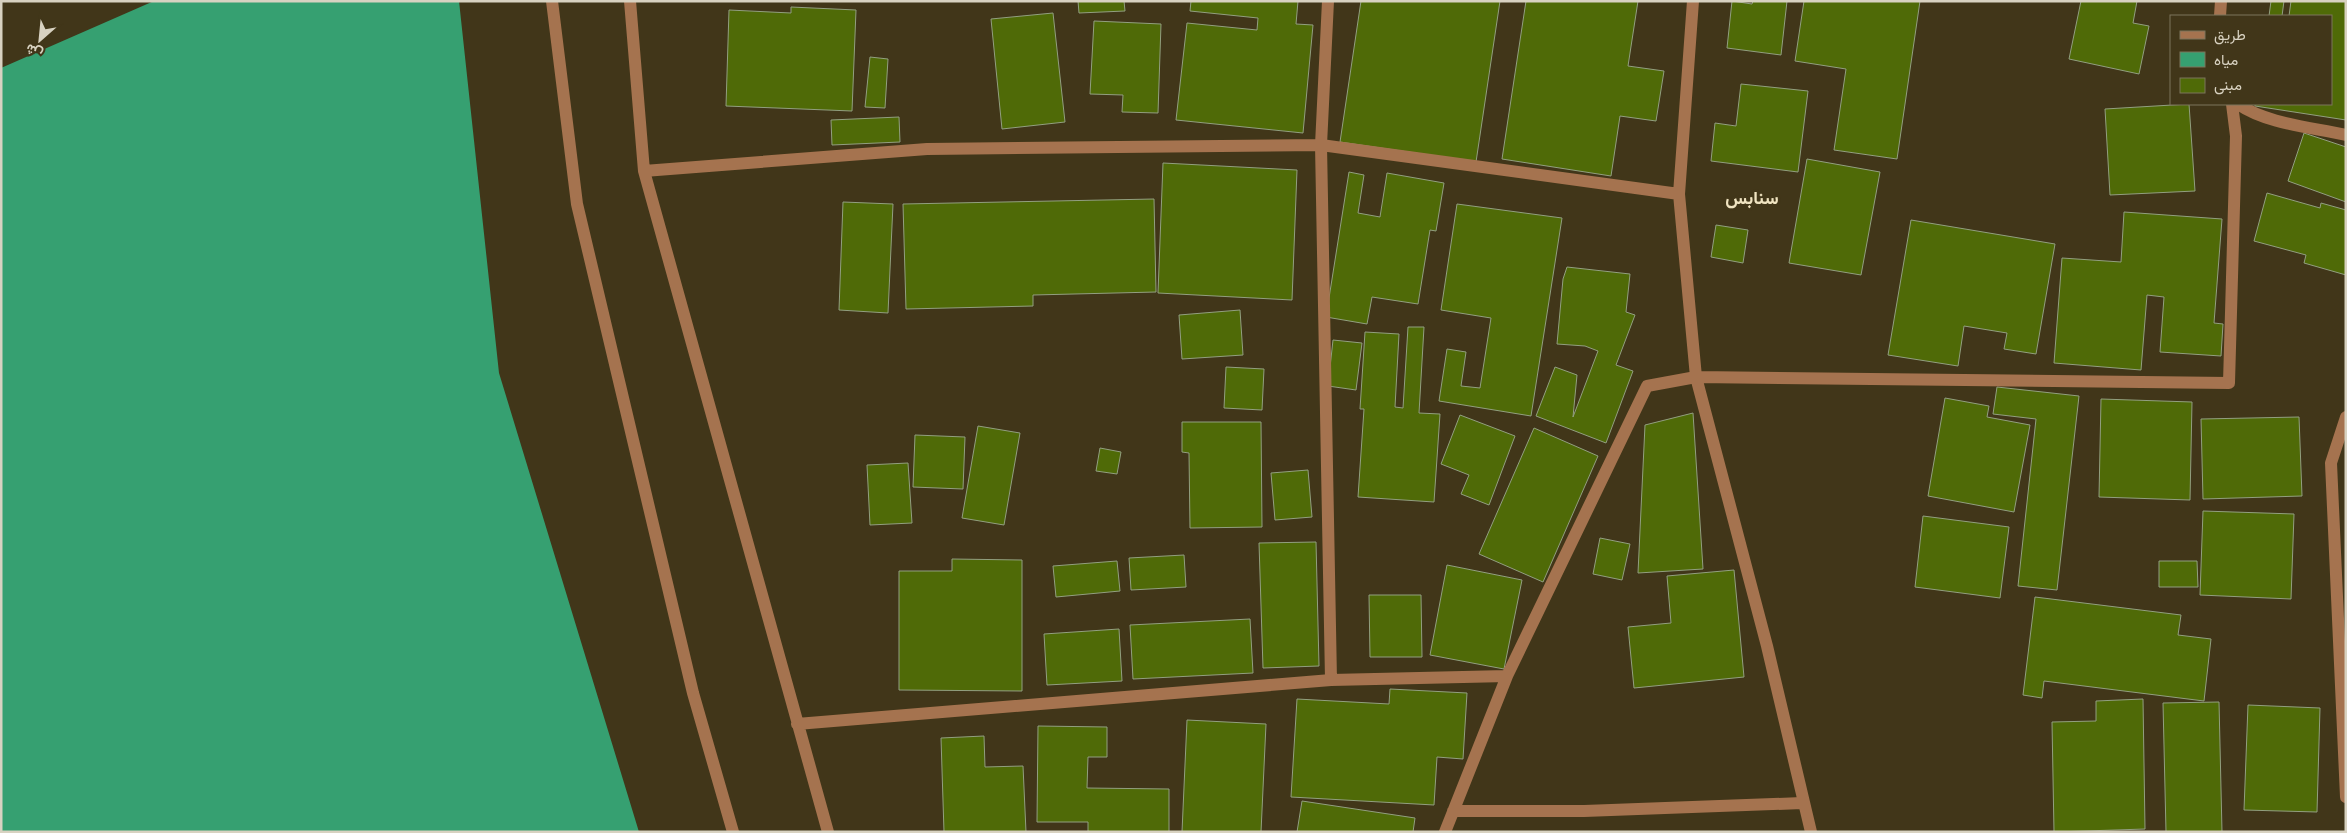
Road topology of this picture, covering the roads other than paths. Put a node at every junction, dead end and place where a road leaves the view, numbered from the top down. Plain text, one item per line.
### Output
1 (552, 1) edge
2 (630, 1) edge
3 (1328, 1) edge
4 (1693, 1) edge
5 (2221, 1) edge
6 (2220, 15) edge
7 (2232, 105) edge
8 (2239, 105) edge
9 (2346, 135) edge
10 (1321, 145) junction
11 (644, 171) junction
12 (1679, 194) junction
13 (1696, 377) junction
14 (2346, 417) edge
15 (1507, 676) junction
16 (1331, 680) junction
17 (797, 724) junction
18 (2346, 798) edge
19 (1802, 803) junction
20 (1453, 811) junction
21 (733, 832) edge
22 (828, 832) edge
23 (1445, 832) edge
24 (1811, 832) edge

1 - 21 street
2 - 11 street
3 - 10 street
4 - 12 street
5 - 6 street
7 - 13 street
8 - 9 street
10 - 11 street
10 - 12 street
10 - 16 street
11 - 17 street
12 - 13 street
13 - 15 street
13 - 19 street
14 - 18 street
15 - 16 street
15 - 20 street
16 - 17 street
17 - 22 street
19 - 20 street
19 - 24 street
20 - 23 street

